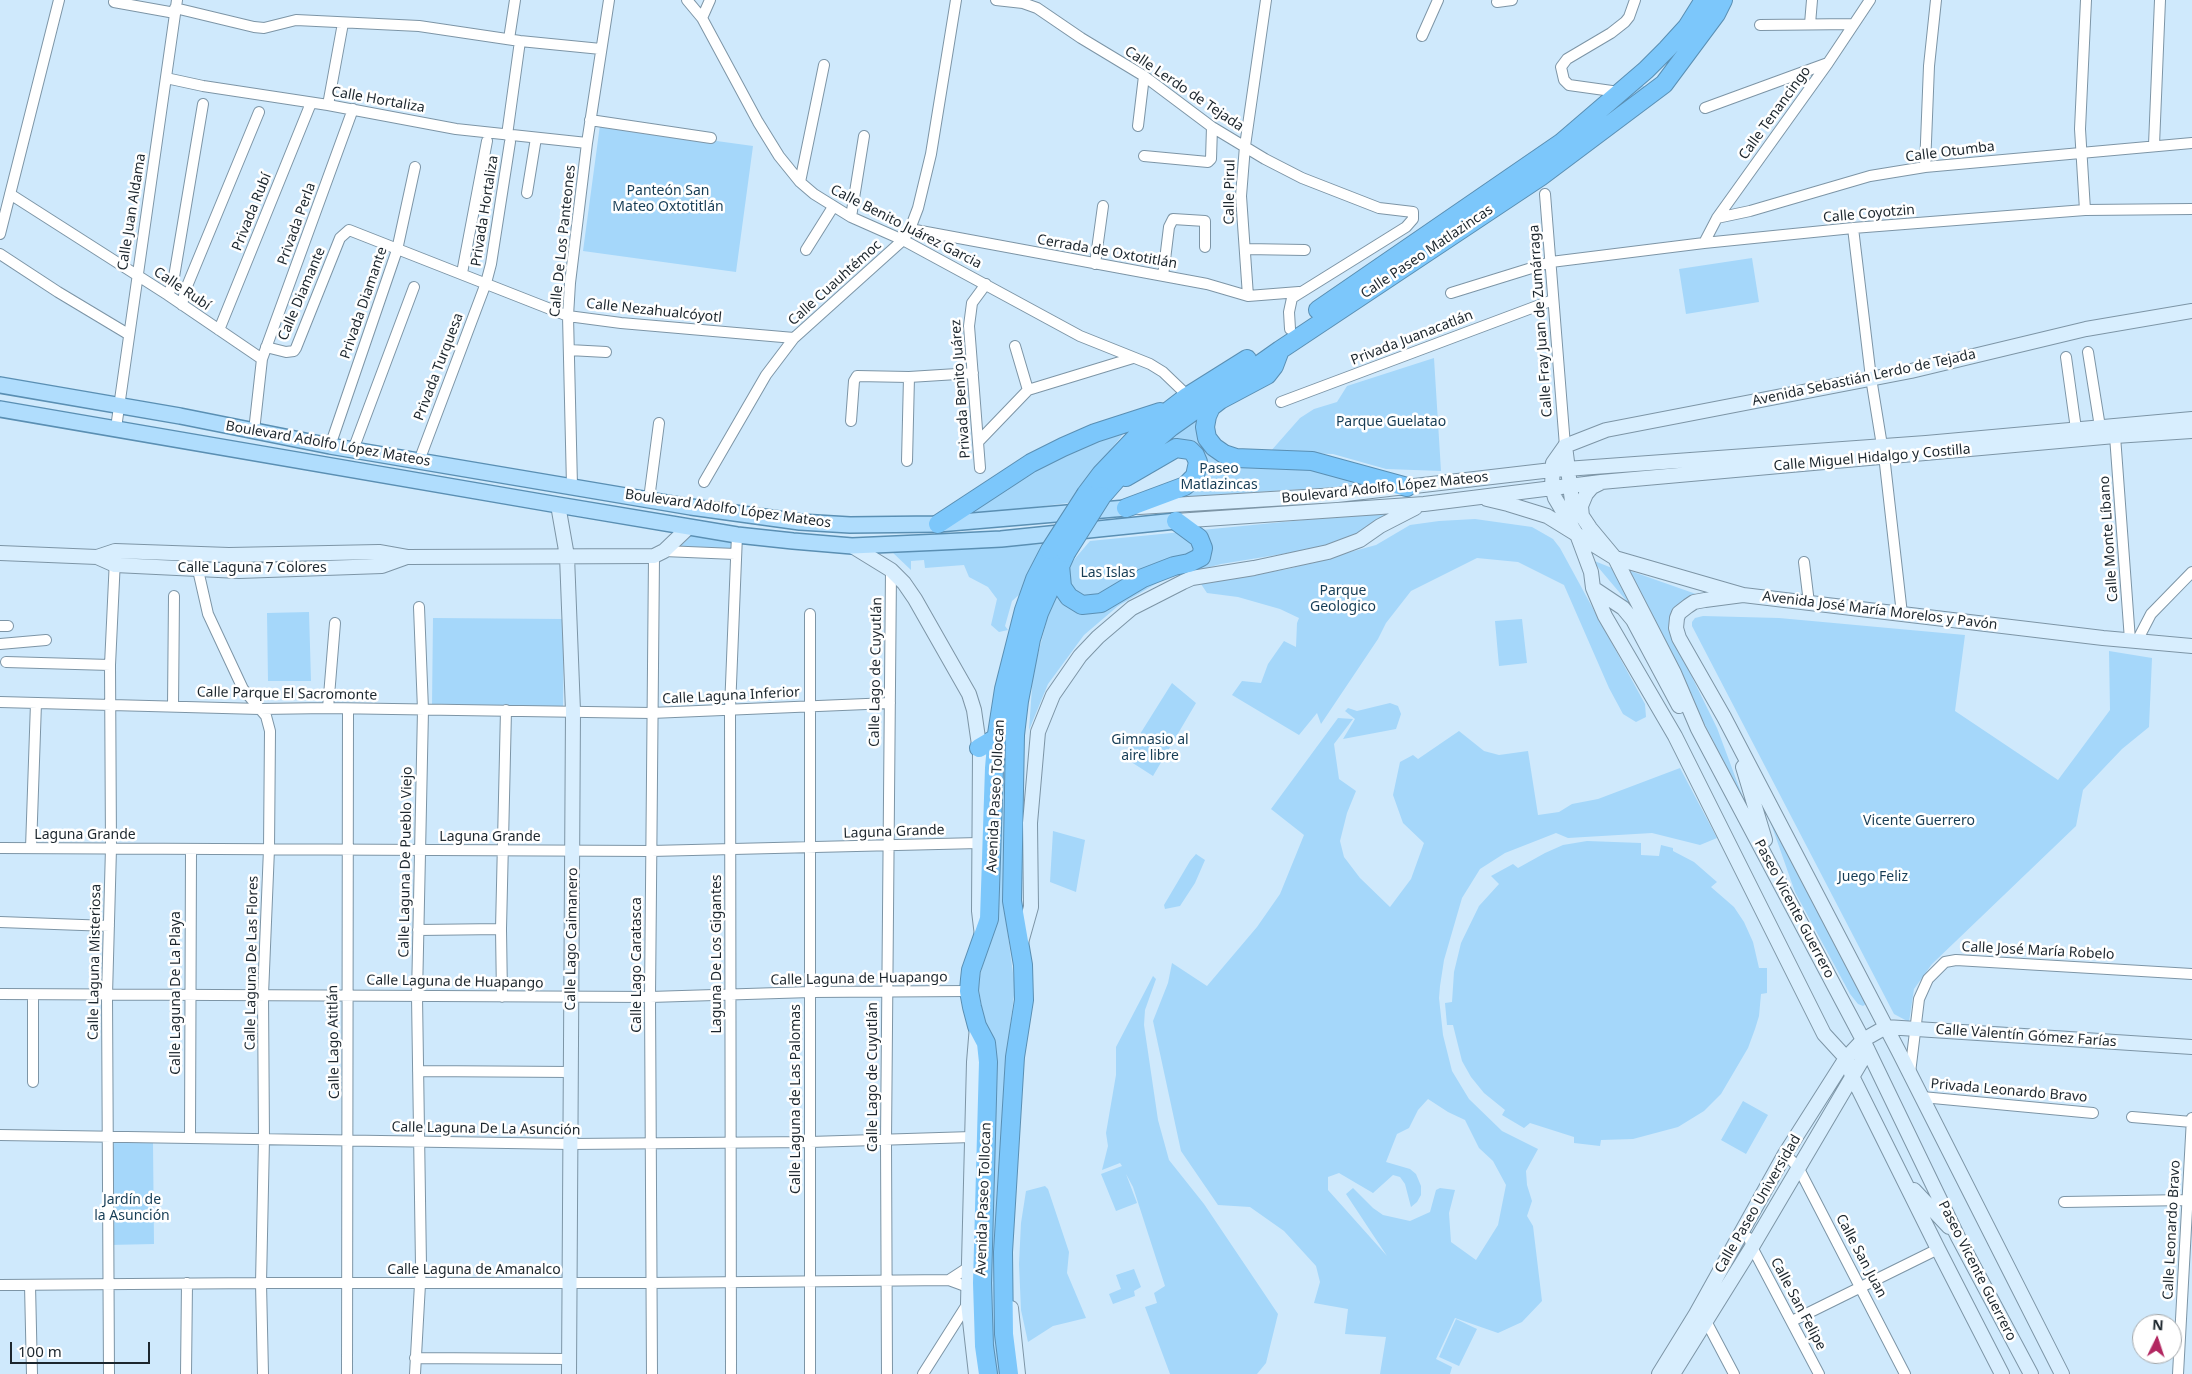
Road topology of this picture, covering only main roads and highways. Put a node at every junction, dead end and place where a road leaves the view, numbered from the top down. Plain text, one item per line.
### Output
1 (1704, 0) edge
2 (1723, 0) edge
3 (2192, 310) edge
4 (1243, 382) junction
5 (0, 386) edge
6 (1172, 408) junction
7 (0, 409) edge
8 (2192, 419) edge
9 (2192, 431) edge
10 (1565, 446) junction
11 (1883, 451) junction
12 (1552, 470) junction
13 (1569, 470) junction
14 (1601, 482) junction
15 (1570, 486) junction
16 (1407, 487) junction
17 (1552, 487) junction
18 (1100, 491) junction
19 (1476, 497) junction
20 (1424, 504) junction
21 (558, 505) junction
22 (1126, 508) junction
23 (1582, 517) junction
24 (1176, 521) junction
25 (938, 524) junction
26 (689, 527) junction
27 (1578, 537) junction
28 (852, 546) junction
29 (0, 553) edge
30 (567, 556) junction
31 (1059, 556) junction
32 (97, 557) junction
33 (407, 557) junction
34 (1615, 558) junction
35 (1593, 588) junction
36 (1743, 596) junction
37 (2192, 646) edge
38 (1698, 729) junction
39 (996, 738) junction
40 (1738, 744) junction
41 (979, 748) junction
42 (1775, 874) junction
43 (983, 940) junction
44 (1020, 947) junction
45 (977, 1026) junction
46 (1886, 1027) junction
47 (1020, 1029) junction
48 (1866, 1045) junction
49 (2192, 1047) edge
50 (1846, 1058) junction
51 (1852, 1076) junction
52 (1906, 1181) junction
53 (1958, 1237) junction
54 (1701, 1318) junction
55 (978, 1346) junction
56 (569, 1374) edge
57 (976, 1374) edge
58 (988, 1374) edge
59 (1009, 1374) edge
60 (1018, 1374) edge
61 (1659, 1374) edge
62 (1673, 1374) edge
63 (2002, 1374) edge
64 (2031, 1374) edge
65 (2062, 1374) edge

1 - 6 highway, Calle Paseo Matlazincas
2 - 4 highway, Calle Paseo Matlazincas
3 - 10 main road, Avenida Sebastián Lerdo de Tejada
4 - 16 highway
4 - 18 highway
5 - 25 main road, Boulevard Adolfo López Mateos
6 - 18 highway, Avenida Paseo Tollocan
6 - 25 highway
7 - 21 main road, Boulevard Adolfo López Mateos
8 - 11 main road, Calle Miguel Hidalgo y Costilla
9 - 11 main road, Calle Miguel Hidalgo y Costilla
10 - 12 main road
10 - 13 main road, Paseo Vicente Guerrero
11 - 13 main road, Calle Miguel Hidalgo y Costilla
11 - 14 main road, Calle Miguel Hidalgo y Costilla
12 - 13 main road, Calle Miguel Hidalgo y Costilla
12 - 16 main road, Boulevard Adolfo López Mateos
12 - 17 main road, Paseo Vicente Guerrero
13 - 15 main road, Paseo Vicente Guerrero
14 - 15 main road, Calle Miguel Hidalgo y Costilla
14 - 23 main road
15 - 17 main road, Calle Miguel Hidalgo y Costilla
15 - 23 main road, Paseo Vicente Guerrero
16 - 22 main road, Boulevard Adolfo López Mateos
17 - 19 main road, Boulevard Adolfo López Mateos
17 - 27 main road, Paseo Vicente Guerrero
18 - 22 highway
18 - 31 highway, Avenida Paseo Tollocan, bridge
19 - 20 main road, Boulevard Adolfo López Mateos
19 - 27 main road
20 - 24 main road, Boulevard Adolfo López Mateos
20 - 44 main road
21 - 26 main road, Boulevard Adolfo López Mateos
21 - 30 main road, Calle Lago Caimanero
22 - 25 main road, Boulevard Adolfo López Mateos
23 - 34 main road, Paseo Vicente Guerrero
24 - 28 main road, Boulevard Adolfo López Mateos
24 - 31 highway
26 - 28 main road, Boulevard Adolfo López Mateos
26 - 30 main road, Calle Laguna 7 Colores
27 - 34 main road, Avenida José María Morelos y Pavón
27 - 35 main road, Paseo Vicente Guerrero
28 - 41 main road
29 - 32 main road, Calle Laguna 7 Colores
30 - 33 main road, Calle Laguna 7 Colores
30 - 56 main road, Calle Lago Caimanero
31 - 39 highway, Avenida Paseo Tollocan
31 - 44 highway, Avenida Paseo Tollocan
32 - 33 main road, Calle Laguna 7 Colores
32 - 33 main road, Calle Laguna 7 Colores
34 - 36 main road, Avenida José María Morelos y Pavón
34 - 38 main road, Paseo Vicente Guerrero
35 - 38 main road
35 - 50 main road, Paseo Vicente Guerrero
36 - 37 main road, Avenida José María Morelos y Pavón
36 - 40 main road, Paseo Vicente Guerrero
38 - 42 main road, Paseo Vicente Guerrero
39 - 41 highway
39 - 43 highway, Avenida Paseo Tollocan
40 - 42 main road
40 - 46 main road, Paseo Vicente Guerrero
41 - 43 main road
42 - 48 main road, Paseo Vicente Guerrero
43 - 45 highway, Avenida Paseo Tollocan
44 - 47 highway, Avenida Paseo Tollocan
45 - 55 main road, Avenida Paseo Tollocan
45 - 55 highway, Avenida Paseo Tollocan
46 - 48 main road
46 - 49 main road, Calle Valentín Gómez Farías
46 - 65 main road, Paseo Vicente Guerrero
47 - 59 highway, Avenida Paseo Tollocan
47 - 60 main road, Avenida Paseo Tollocan
48 - 50 main road, Calle Paseo Universidad
48 - 51 main road, Calle Paseo Universidad
48 - 53 main road, Paseo Vicente Guerrero
50 - 51 main road, Paseo Vicente Guerrero
50 - 54 main road, Calle Paseo Universidad
51 - 52 main road, Paseo Vicente Guerrero
51 - 54 main road, Calle Paseo Universidad
52 - 53 main road
52 - 63 main road, Paseo Vicente Guerrero
53 - 64 main road, Paseo Vicente Guerrero
54 - 61 main road, Calle Paseo Universidad
54 - 62 main road, Calle Paseo Universidad
55 - 57 main road, Avenida Paseo Tollocan
55 - 58 highway, Avenida Paseo Tollocan

